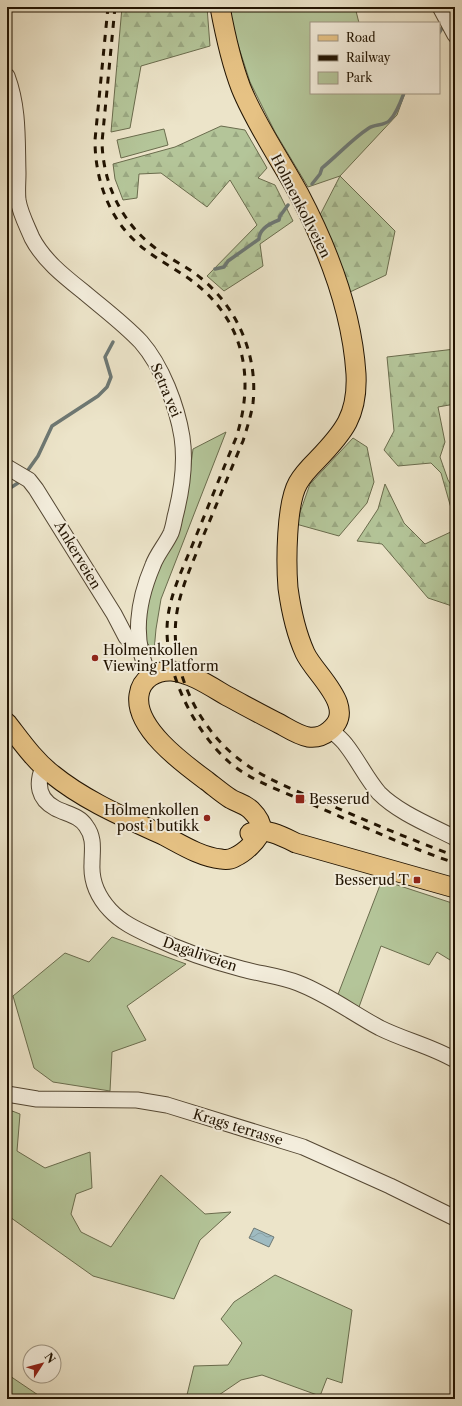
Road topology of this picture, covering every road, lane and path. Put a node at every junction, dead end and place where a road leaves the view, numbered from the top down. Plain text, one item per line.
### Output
1 (220, 7) edge
2 (440, 7) edge
3 (455, 35) edge
4 (7, 76) edge
5 (7, 467) edge
6 (140, 650) junction
7 (150, 676) junction
8 (7, 723) edge
9 (331, 730) junction
10 (43, 767) junction
11 (252, 838) junction
12 (455, 838) edge
13 (455, 888) edge
14 (455, 1060) edge
15 (7, 1094) edge
16 (455, 1218) edge

1 - 9 main road, Holmenkollveien
2 - 3 street
4 - 6 street, Setra vei
5 - 6 street, Ankerveien
6 - 7 street, Setra vei
7 - 9 main road
7 - 11 main road
8 - 10 main road
9 - 12 street
10 - 11 main road
10 - 14 street, Dagaliveien
11 - 13 main road
15 - 16 street, Krags terrasse

